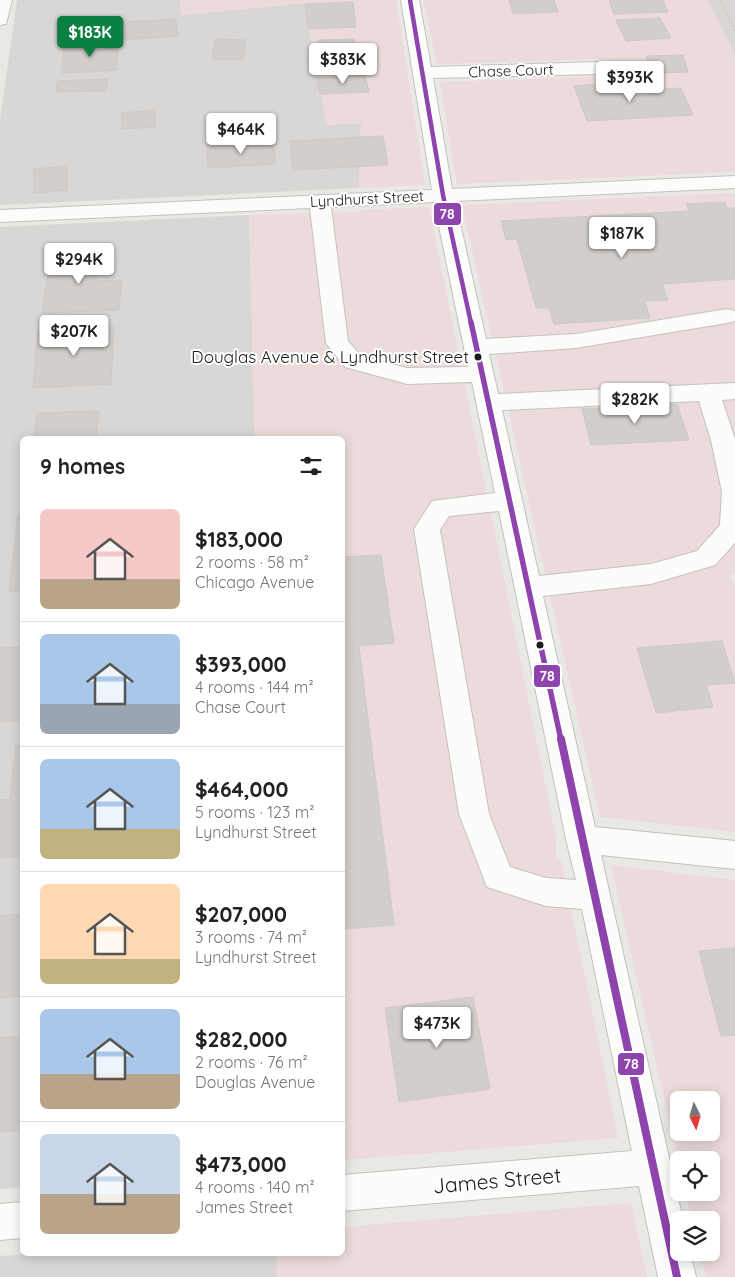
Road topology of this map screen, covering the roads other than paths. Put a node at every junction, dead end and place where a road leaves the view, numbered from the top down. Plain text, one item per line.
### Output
1 (3, 0) edge
2 (410, 0) edge
3 (0, 20) edge
4 (598, 68) dead end
5 (424, 73) junction
6 (735, 182) edge
7 (443, 195) junction
8 (320, 201) junction
9 (0, 216) edge
10 (727, 316) dead end
11 (476, 346) junction
12 (481, 374) junction
13 (735, 391) edge
14 (708, 392) junction
15 (487, 404) junction
16 (508, 500) junction
17 (527, 587) junction
18 (580, 839) junction
19 (735, 855) edge
20 (593, 896) junction
21 (652, 1167) junction
22 (345, 1193) edge
23 (20, 1220) edge
24 (0, 1222) edge
25 (676, 1277) edge

1 - 3 street
2 - 5 street
4 - 5 street, Chase Court
5 - 7 street
6 - 7 street, Lyndhurst Street
7 - 8 street, Lyndhurst Street
7 - 11 street
8 - 9 street, Lyndhurst Street
8 - 12 street
10 - 11 street
11 - 12 street
12 - 15 street
13 - 14 street
14 - 15 street
14 - 17 street
15 - 16 street
16 - 17 street
16 - 20 street
17 - 18 street
18 - 19 street
18 - 20 street
20 - 21 street
21 - 22 street, James Street
21 - 25 street
23 - 24 street

